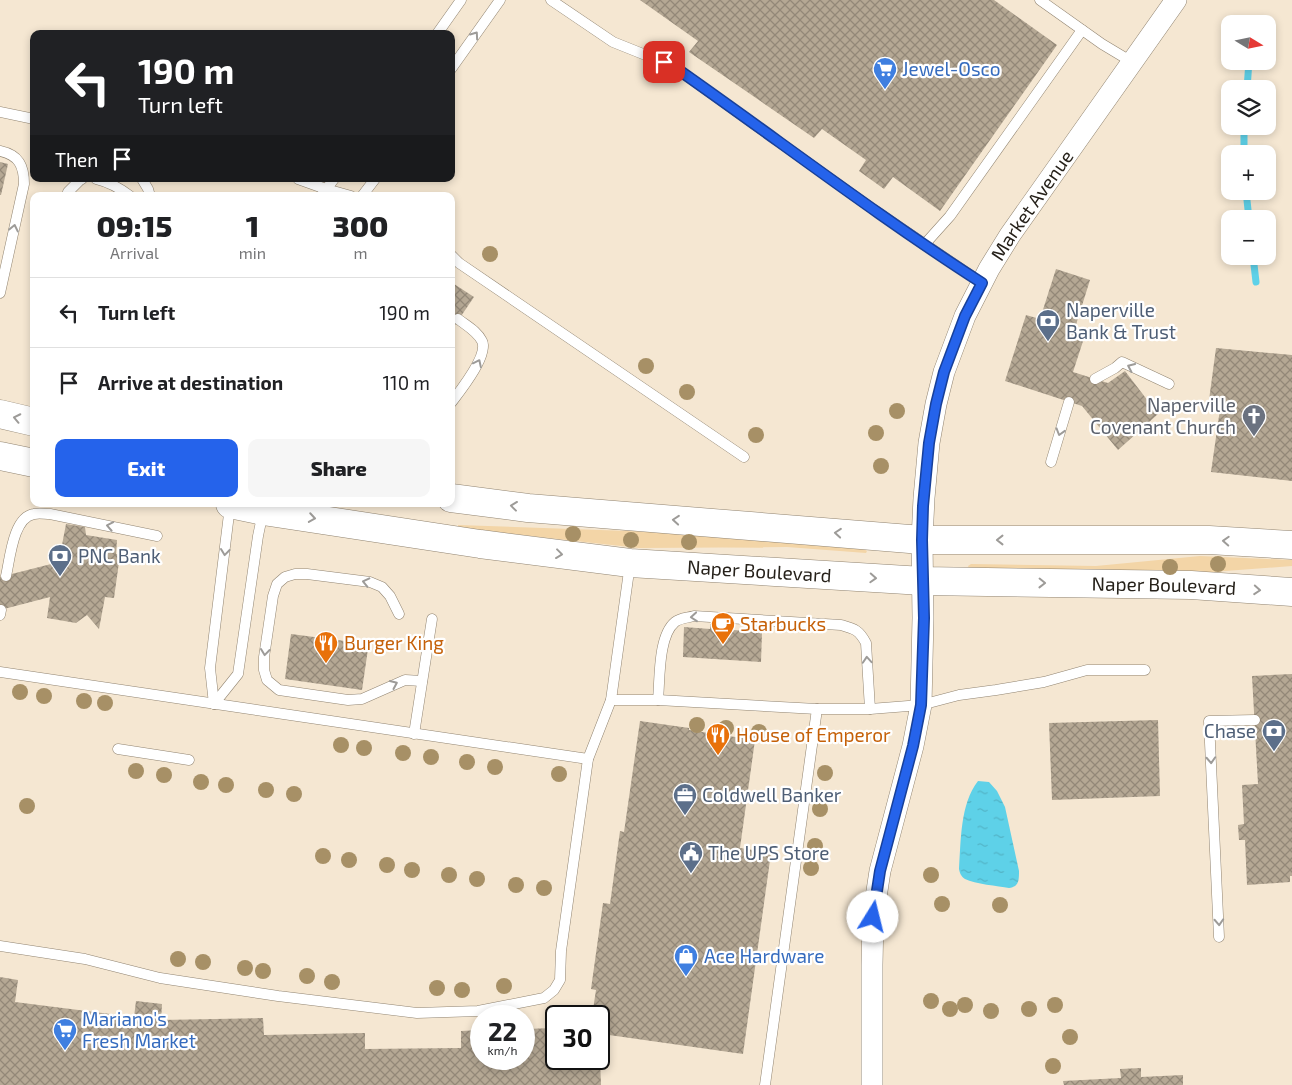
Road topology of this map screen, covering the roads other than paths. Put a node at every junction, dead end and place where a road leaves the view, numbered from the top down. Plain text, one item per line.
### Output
1 (461, 0) edge
2 (500, 0) edge
3 (552, 0) edge
4 (1040, 0) edge
5 (1176, 0) edge
6 (440, 30) edge
7 (1082, 30) junction
8 (1132, 62) junction
9 (455, 63) edge
10 (0, 112) edge
11 (30, 118) edge
12 (0, 151) edge
13 (78, 182) edge
14 (107, 182) edge
15 (303, 182) edge
16 (332, 182) edge
17 (373, 182) edge
18 (68, 192) edge
19 (124, 192) edge
20 (321, 192) edge
21 (324, 192) edge
22 (365, 192) edge
23 (924, 245) junction
24 (455, 259) edge
25 (982, 283) junction
26 (0, 293) edge
27 (458, 319) dead end
28 (1095, 379) dead end
29 (1168, 384) dead end
30 (455, 397) edge
31 (1069, 402) dead end
32 (0, 414) edge
33 (30, 421) edge
34 (0, 456) edge
35 (744, 457) dead end
36 (30, 462) edge
37 (1051, 462) dead end
38 (455, 499) edge
39 (230, 507) edge
40 (264, 507) edge
41 (158, 536) dead end
42 (922, 540) junction
43 (1292, 545) edge
44 (630, 563) junction
45 (6, 576) dead end
46 (923, 581) junction
47 (1292, 592) edge
48 (399, 614) dead end
49 (432, 619) dead end
50 (1145, 670) dead end
51 (0, 672) edge
52 (422, 681) junction
53 (611, 700) junction
54 (658, 700) junction
55 (214, 704) junction
56 (921, 705) junction
57 (817, 709) junction
58 (870, 709) junction
59 (1255, 720) dead end
60 (414, 734) junction
61 (118, 749) dead end
62 (588, 759) junction
63 (189, 760) dead end
64 (1220, 937) dead end
65 (0, 946) edge
66 (765, 1085) edge
67 (872, 1085) edge

1 - 6 lane
9 -> 2 lane
3 - 23 lane
4 - 7 lane
5 - 8 street, Market Avenue
7 - 8 lane
7 - 23 lane
8 - 25 street, Market Avenue
10 - 11 lane
26 -> 12 lane
13 - 18 lane
14 - 19 lane
15 - 20 lane
16 - 21 lane
17 - 22 lane
23 - 25 lane
24 - 35 lane
25 - 42 street, Market Avenue
30 -> 27 lane
29 -> 28 lane
31 -> 37 lane
33 -> 32 main road
34 - 36 main road
42 -> 38 main road
39 -> 55 lane
40 -> 44 main road, Naper Boulevard
40 - 55 lane
41 -> 45 lane
43 -> 42 main road
42 - 46 street, Market Avenue
44 -> 46 main road, Naper Boulevard
44 - 53 lane
46 -> 47 main road, Naper Boulevard
46 - 56 street, Market Avenue
48 -> 52 lane
49 - 52 lane
50 - 56 lane
51 - 55 lane
52 - 60 lane
53 - 54 lane
53 - 62 lane
54 - 57 lane
58 -> 54 lane
55 - 60 lane
56 - 58 lane
56 - 67 street, Market Avenue
57 - 58 lane
57 - 66 lane
59 -> 64 lane
60 - 62 lane
61 - 63 lane
62 - 65 lane

